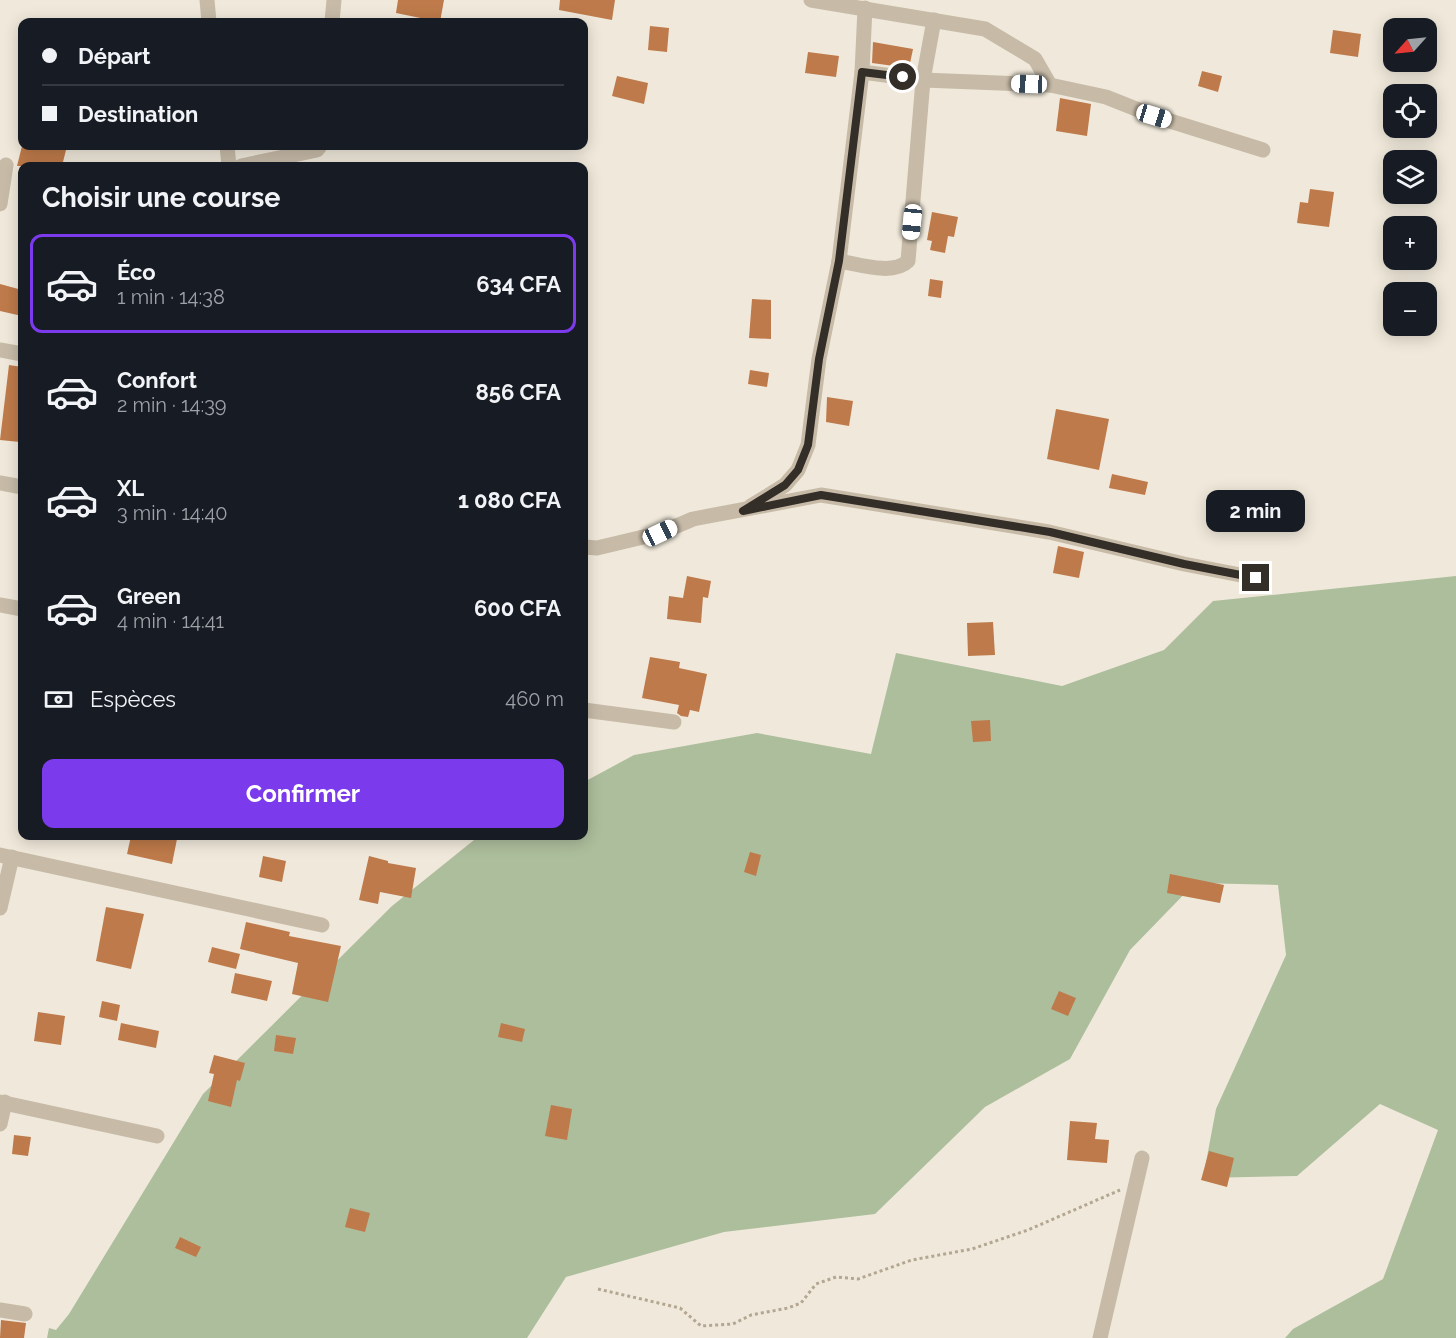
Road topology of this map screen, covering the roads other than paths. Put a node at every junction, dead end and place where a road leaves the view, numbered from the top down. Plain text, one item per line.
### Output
1 (207, 0) edge
2 (334, 0) edge
3 (811, 0) edge
4 (865, 8) junction
5 (209, 18) edge
6 (332, 18) edge
7 (934, 20) junction
8 (862, 72) junction
9 (924, 80) junction
10 (1050, 85) junction
11 (317, 150) edge
12 (1263, 150) dead end
13 (260, 162) edge
14 (6, 165) dead end
15 (0, 204) edge
16 (839, 261) junction
17 (0, 350) edge
18 (18, 353) edge
19 (0, 483) edge
20 (18, 486) edge
21 (743, 511) junction
22 (588, 547) edge
23 (1256, 578) dead end
24 (0, 605) edge
25 (18, 608) edge
26 (588, 711) edge
27 (674, 722) dead end
28 (6, 856) edge
29 (0, 908) edge
30 (321, 925) dead end
31 (2, 1102) edge
32 (0, 1124) edge
33 (157, 1136) dead end
34 (1142, 1158) dead end
35 (0, 1310) edge
36 (25, 1314) dead end
37 (1100, 1338) edge

1 - 5 street
2 - 6 street
3 - 4 street
4 - 7 street
4 - 8 street
7 - 9 street
7 - 10 street
8 - 9 street
8 - 16 street
9 - 10 street
9 - 16 street
10 - 12 street
11 - 13 street
14 - 15 street
16 - 21 street
17 - 18 street
19 - 20 street
21 - 22 street
21 - 23 street
24 - 25 street
26 - 27 street
28 - 29 street
28 - 30 street
31 - 32 street
31 - 33 street
34 - 37 street
35 - 36 street

